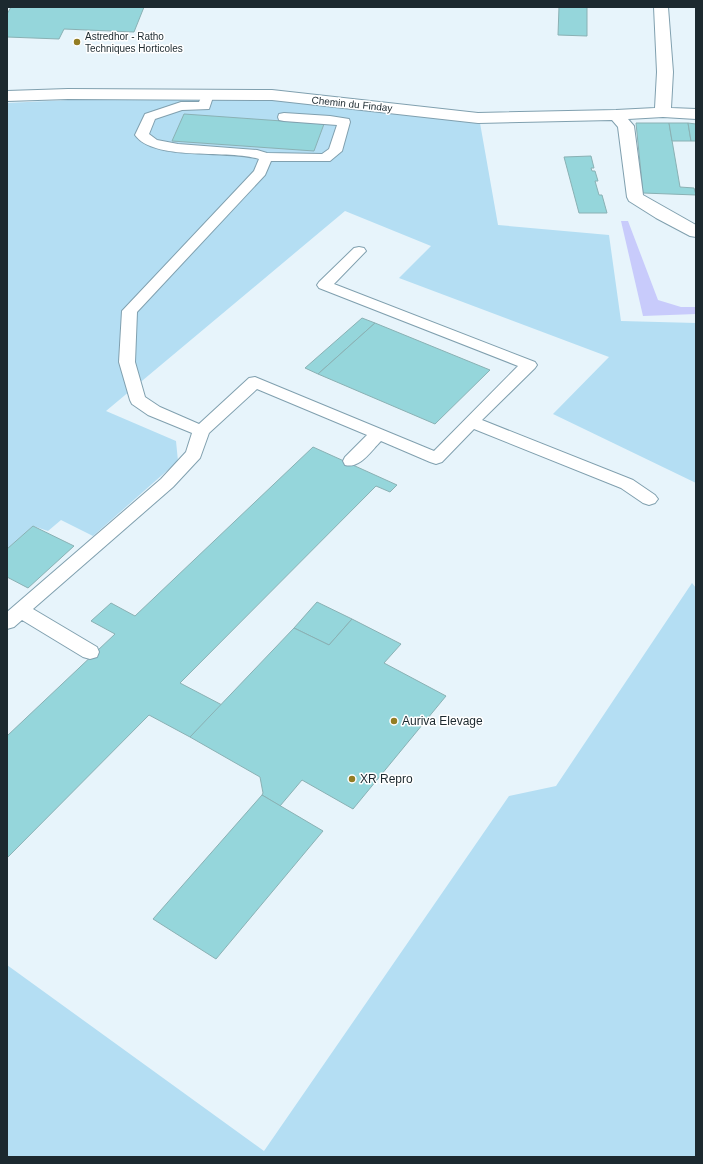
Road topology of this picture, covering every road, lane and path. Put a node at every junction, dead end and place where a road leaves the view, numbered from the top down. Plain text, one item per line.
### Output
1 (661, 7) edge
2 (208, 94) junction
3 (7, 96) edge
4 (663, 112) junction
5 (696, 114) edge
6 (616, 115) junction
7 (284, 117) dead end
8 (266, 157) junction
9 (696, 232) edge
10 (359, 251) dead end
11 (471, 422) junction
12 (201, 431) junction
13 (378, 434) junction
14 (351, 461) dead end
15 (649, 499) dead end
16 (13, 616) edge
17 (90, 652) dead end

1 - 4 street
2 - 3 street, Chemin du Finday
2 - 6 street, Chemin du Finday
2 - 8 lane
4 - 5 street, Chemin du Finday
4 - 6 street, Chemin du Finday
6 - 9 street
7 - 8 lane
8 - 12 lane
10 - 11 lane
11 - 13 lane
11 - 15 lane
12 - 13 lane
12 - 16 lane
13 - 14 lane
16 - 17 lane

